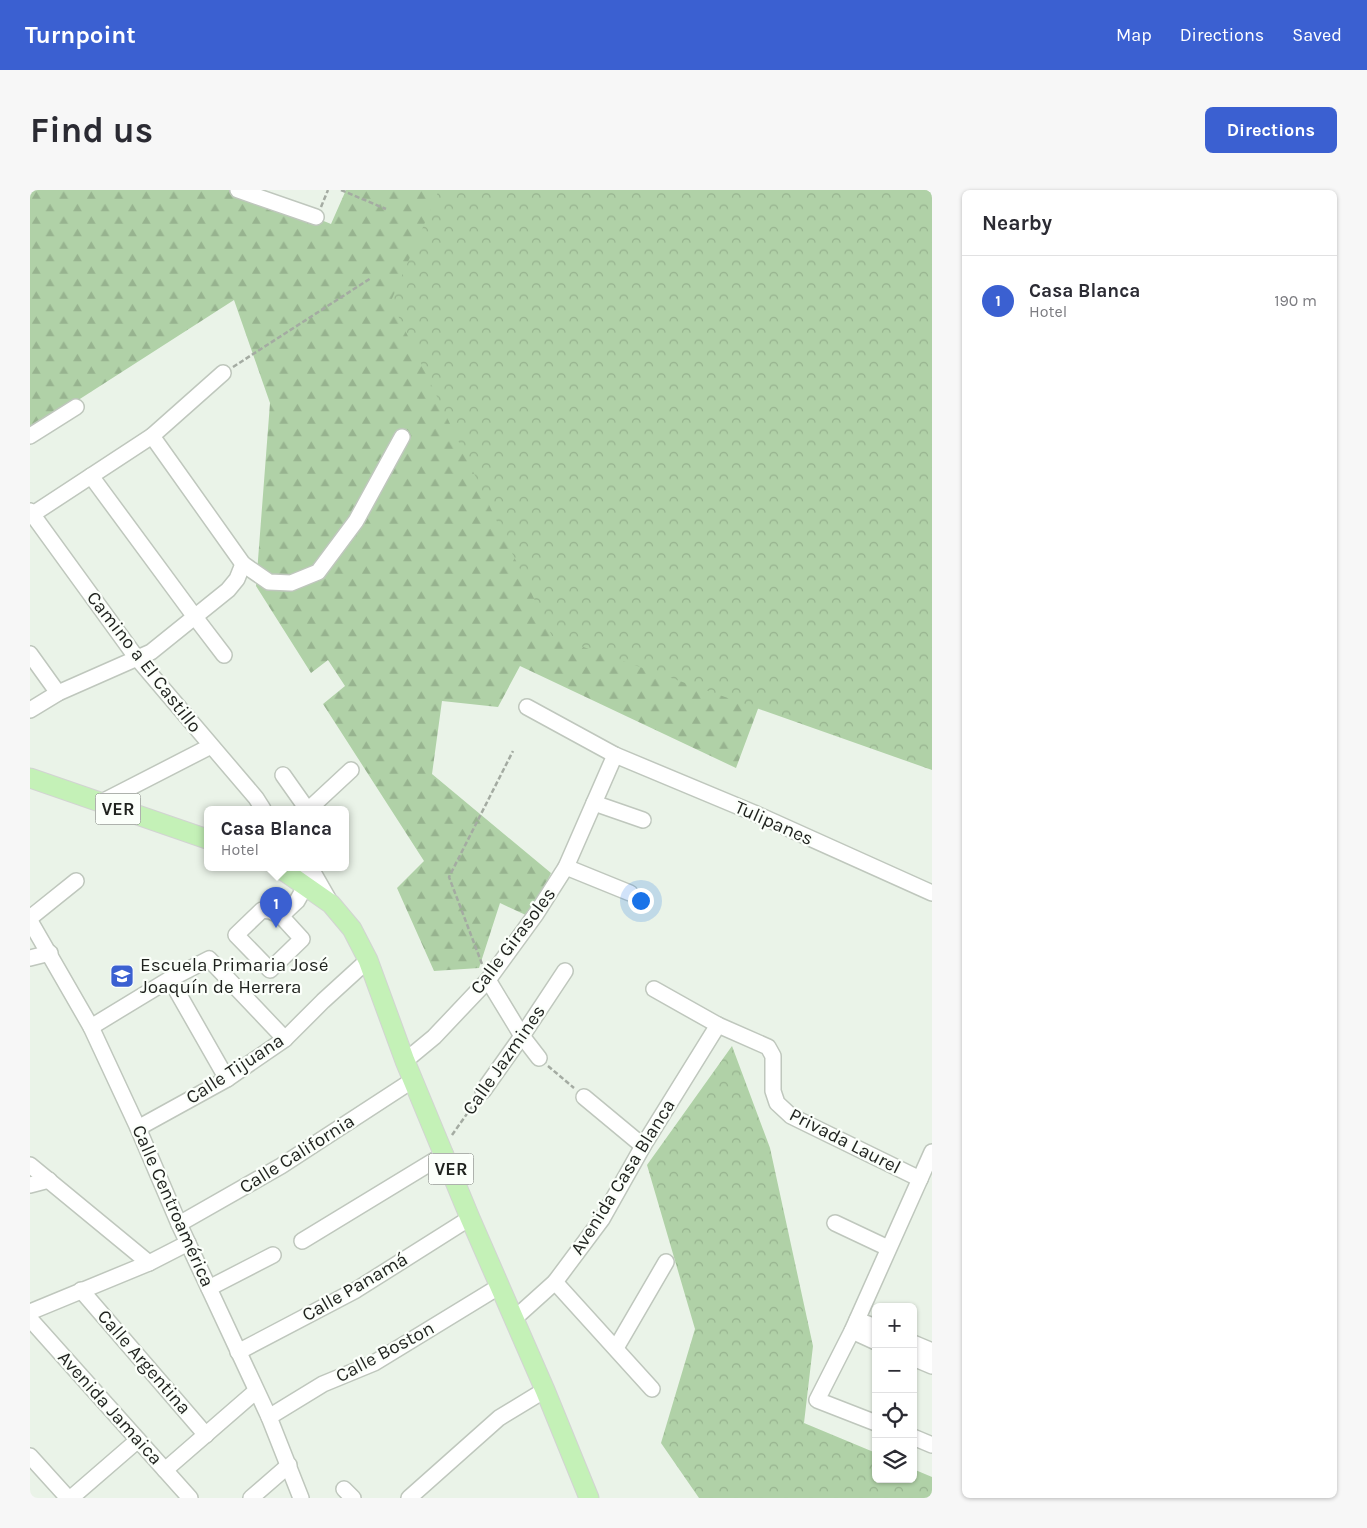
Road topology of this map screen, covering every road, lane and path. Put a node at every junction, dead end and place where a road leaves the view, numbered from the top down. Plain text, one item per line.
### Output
1 (242, 190) edge
2 (341, 190) edge
3 (386, 209) dead end
4 (316, 217) dead end
5 (371, 278) dead end
6 (223, 373) joint
7 (76, 407) dead end
8 (30, 436) edge
9 (152, 436) junction
10 (402, 437) dead end
11 (92, 476) junction
12 (31, 514) edge
13 (243, 564) junction
14 (195, 617) junction
15 (30, 654) edge
16 (224, 655) dead end
17 (136, 658) junction
18 (58, 693) junction
19 (527, 707) dead end
20 (30, 710) edge
21 (211, 746) junction
22 (513, 752) dead end
23 (615, 755) junction
24 (351, 770) dead end
25 (283, 775) dead end
26 (30, 778) edge
27 (100, 803) junction
28 (594, 803) junction
29 (261, 806) edge
30 (306, 806) edge
31 (311, 806) edge
32 (643, 820) dead end
33 (204, 838) edge
34 (566, 867) junction
35 (291, 871) edge
36 (308, 876) edge
37 (76, 881) dead end
38 (630, 893) dead end
39 (932, 893) edge
40 (281, 916) dead end
41 (30, 919) edge
42 (50, 953) junction
43 (30, 958) edge
44 (368, 960) junction
45 (565, 970) dead end
46 (170, 979) junction
47 (488, 980) junction
48 (654, 989) dead end
49 (718, 1025) junction
50 (92, 1027) junction
51 (522, 1036) junction
52 (285, 1039) junction
53 (539, 1058) joint
54 (405, 1061) junction
55 (227, 1079) junction
56 (414, 1080) junction
57 (483, 1091) joint
58 (584, 1097) joint
59 (138, 1128) junction
60 (643, 1146) junction
61 (443, 1151) junction
62 (932, 1152) edge
63 (30, 1166) edge
64 (920, 1179) junction
65 (49, 1180) junction
66 (30, 1185) edge
67 (470, 1218) junction
68 (835, 1223) dead end
69 (179, 1224) junction
70 (302, 1241) dead end
71 (188, 1244) junction
72 (888, 1248) junction
73 (273, 1255) dead end
74 (666, 1262) dead end
75 (150, 1263) junction
76 (555, 1282) junction
77 (500, 1286) junction
78 (209, 1288) junction
79 (81, 1290) junction
80 (30, 1312) edge
81 (515, 1318) junction
82 (30, 1319) edge
83 (854, 1326) junction
84 (872, 1328) edge
85 (872, 1339) edge
86 (917, 1345) edge
87 (616, 1348) junction
88 (932, 1351) edge
89 (238, 1352) junction
90 (917, 1360) edge
91 (932, 1366) edge
92 (652, 1389) dead end
93 (545, 1390) junction
94 (256, 1391) junction
95 (269, 1417) junction
96 (872, 1421) edge
97 (206, 1435) junction
98 (915, 1438) edge
99 (138, 1440) junction
100 (932, 1445) edge
101 (30, 1456) edge
102 (288, 1465) junction
103 (165, 1470) junction
104 (70, 1498) edge
105 (190, 1498) edge
106 (251, 1498) edge
107 (301, 1498) edge
108 (409, 1498) edge
109 (589, 1498) edge

1 - 4 street
2 - 3 path
5 - 6 path
6 - 9 street
7 - 8 street
9 - 11 street
9 - 13 street
10 - 13 street
11 - 12 street
11 - 14 street
12 - 17 street, Camino a El Castillo
13 - 14 street
14 - 16 street
14 - 17 street
15 - 18 street
17 - 18 street
17 - 21 street, Camino a El Castillo
18 - 20 street
19 - 23 street, Tulipanes
21 - 27 street
21 - 29 street, Camino a El Castillo
22 - 47 path
23 - 28 street, Calle Girasoles
23 - 39 street, Tulipanes
24 - 31 street
25 - 30 street
26 - 27 main road, VER
27 - 33 main road, VER
28 - 32 street
28 - 34 street, Calle Girasoles
34 - 38 street
34 - 47 street, Calle Girasoles
35 - 36 main road, VER
36 - 40 street
36 - 44 main road, VER
37 - 41 street
41 - 42 street, Calle Centroamérica
42 - 43 street
42 - 50 street, Calle Centroamérica
44 - 52 street, Calle Tijuana
44 - 54 main road, VER
45 - 51 street, Calle Jazmines
46 - 50 street
46 - 52 street
46 - 55 street
47 - 51 street
47 - 54 street, Calle Girasoles
48 - 49 street, Privada Laurel
49 - 60 street, Avenida Casa Blanca
49 - 64 street, Privada Laurel
50 - 59 street, Calle Centroamérica
51 - 53 street
51 - 57 street, Calle Jazmines
52 - 55 street, Calle Tijuana
53 - 58 path
54 - 56 main road, VER
55 - 59 street, Calle Tijuana
56 - 61 main road, VER
56 - 69 street, Calle California
57 - 61 path, Calle Jazmines
58 - 60 street
59 - 69 street, Calle Centroamérica
60 - 76 street, Avenida Casa Blanca
61 - 67 main road, VER
61 - 70 street
62 - 64 street
63 - 65 street
64 - 72 street
65 - 66 street
65 - 75 street
67 - 77 main road, VER
67 - 89 street, Calle Panamá
68 - 72 street
69 - 71 street, Calle Centroamérica
71 - 75 street
71 - 78 street, Calle Centroamérica
72 - 83 street
73 - 78 street
74 - 87 street
75 - 79 street
76 - 81 street, Avenida Casa Blanca
76 - 87 street
77 - 81 main road, VER
77 - 95 street, Calle Boston
78 - 89 street, Calle Centroamérica
79 - 80 street
79 - 97 street, Calle Argentina
81 - 93 main road, VER
82 - 99 street, Avenida Jamaica
83 - 84 street
83 - 85 street
83 - 96 street
86 - 88 street
87 - 92 street
89 - 94 street, Calle Centroamérica
90 - 91 street
93 - 108 street
93 - 109 main road, VER
94 - 95 street, Calle Centroamérica
94 - 97 street
95 - 102 street, Calle Centroamérica
97 - 103 street
98 - 100 street
99 - 103 street, Avenida Jamaica
99 - 104 street
101 - 104 street
102 - 106 street
102 - 107 street, Calle Centroamérica
103 - 105 street, Avenida Jamaica

